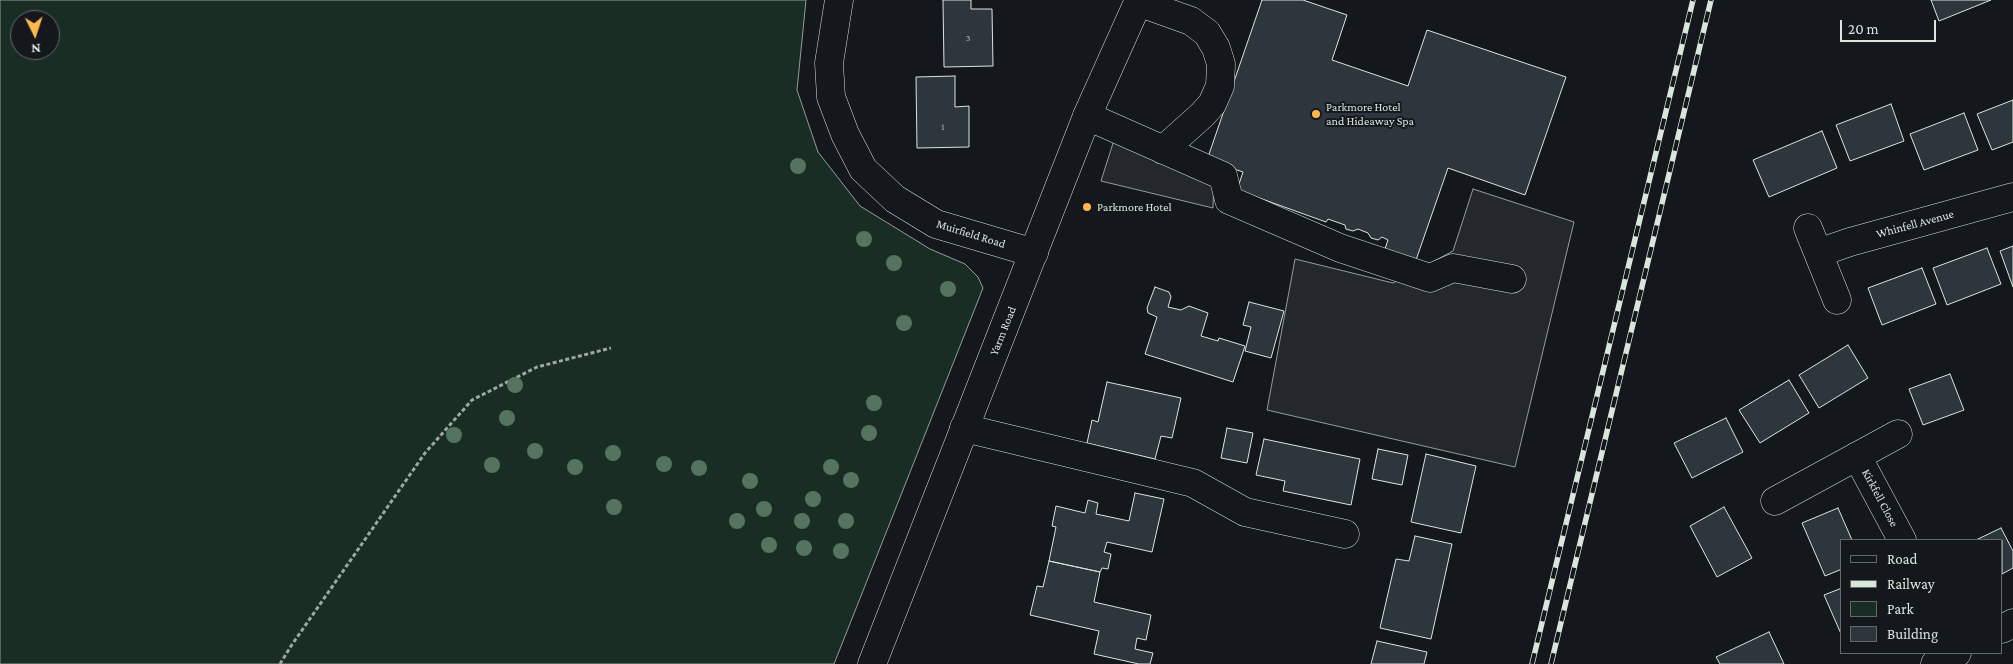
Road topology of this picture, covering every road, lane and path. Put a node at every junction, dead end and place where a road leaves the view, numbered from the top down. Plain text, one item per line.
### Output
1 (839, 0) edge
2 (1139, 1) edge
3 (1087, 116) junction
4 (1163, 150) junction
5 (2013, 197) edge
6 (1034, 253) junction
7 (1512, 279) dead end
8 (1837, 300) dead end
9 (611, 348) dead end
10 (964, 428) junction
11 (1898, 434) dead end
12 (1858, 456) junction
13 (1775, 501) dead end
14 (1345, 534) dead end
15 (1901, 539) edge
16 (1954, 654) edge
17 (280, 664) edge
18 (872, 664) edge
19 (1935, 664) edge

1 - 6 street, Muirfield Road
2 - 3 street, Yarm Road
2 - 4 street
3 - 4 street
3 - 6 street, Yarm Road
4 - 7 street
5 - 8 street, Whinfell Avenue
6 - 10 street, Yarm Road
9 - 17 path
10 - 14 street
10 - 18 street, Yarm Road
11 - 12 street, Kirkfell Close
12 - 13 street, Kirkfell Close
12 - 15 street, Kirkfell Close
16 - 19 street

